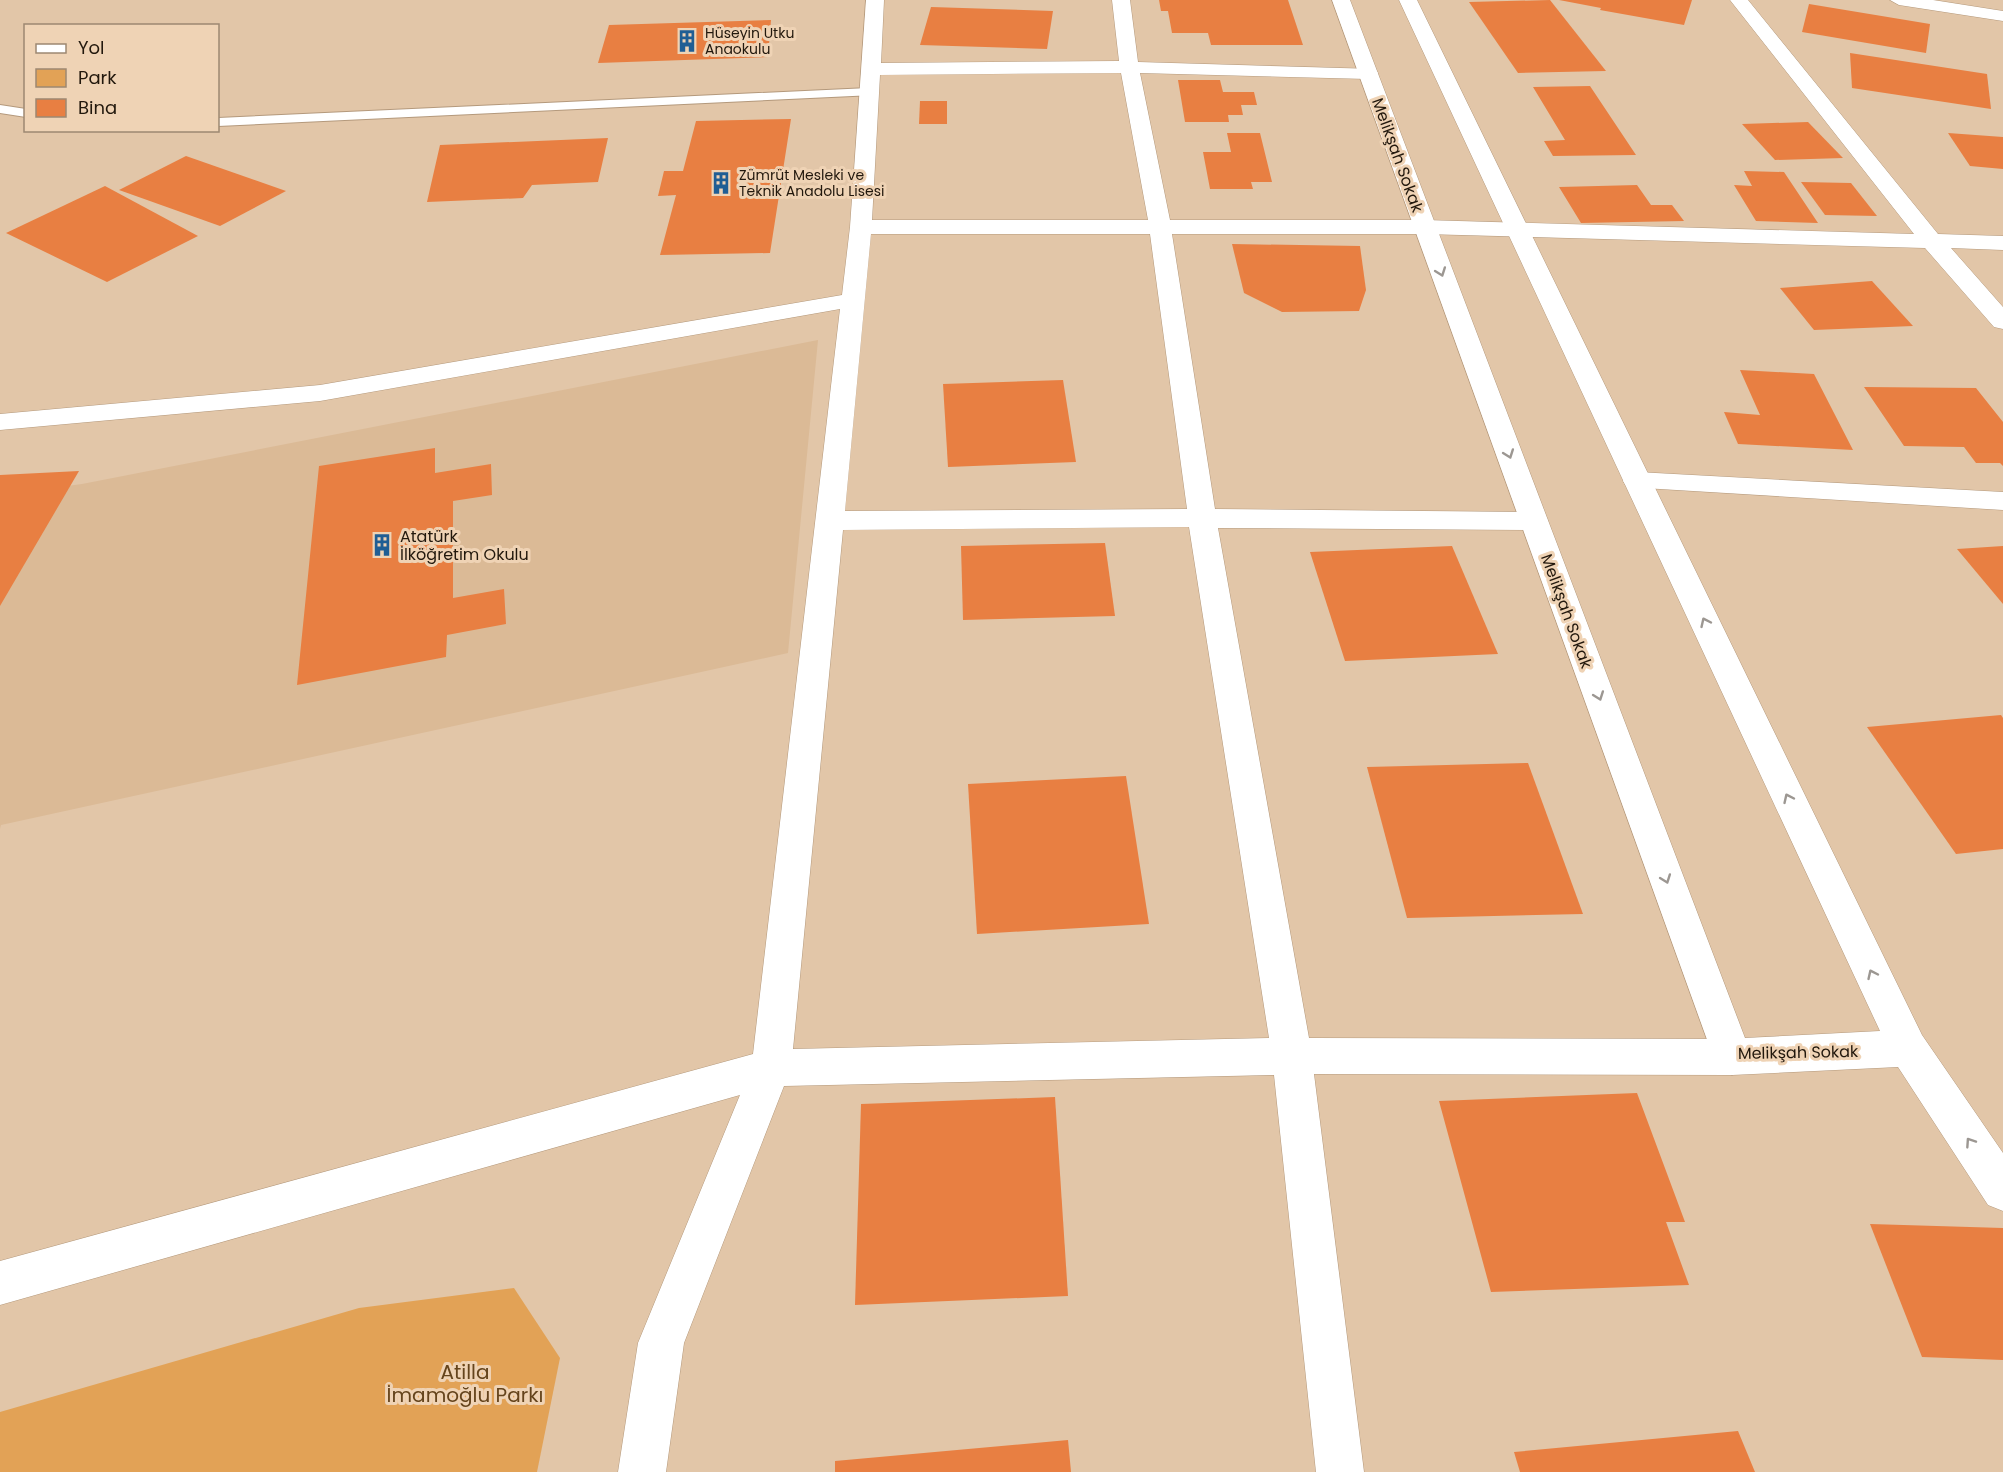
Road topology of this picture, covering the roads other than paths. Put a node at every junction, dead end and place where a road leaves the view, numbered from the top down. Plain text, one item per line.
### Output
1 (875, 0) edge
2 (1121, 0) edge
3 (1341, 0) edge
4 (1408, 0) edge
5 (1739, 0) edge
6 (1899, 0) edge
7 (2003, 16) edge
8 (1129, 67) junction
9 (1368, 73) junction
10 (870, 80) junction
11 (0, 109) edge
12 (24, 113) edge
13 (219, 122) edge
14 (1160, 226) junction
15 (1424, 226) junction
16 (861, 227) junction
17 (1518, 230) junction
18 (1931, 240) junction
19 (2003, 243) edge
20 (853, 300) junction
21 (2003, 322) edge
22 (0, 422) edge
23 (1637, 481) junction
24 (2003, 501) edge
25 (1202, 518) junction
26 (829, 521) junction
27 (1534, 521) junction
28 (1908, 1047) junction
29 (1292, 1056) junction
30 (1732, 1057) junction
31 (771, 1068) junction
32 (2003, 1190) edge
33 (0, 1283) edge
34 (642, 1472) edge
35 (1340, 1472) edge

1 - 10 street
2 - 8 street
3 - 9 street, Melikşah Sokak
4 - 17 street
5 - 18 street
6 - 7 street
8 - 9 street
8 - 10 street
8 - 14 street
9 - 15 street, Melikşah Sokak
10 - 13 lane
10 - 16 street
11 - 12 lane
14 - 15 street
14 - 16 street
14 - 25 street
15 - 17 street
15 -> 27 street, Melikşah Sokak
16 - 20 street
17 - 18 street
17 - 23 street
18 - 19 street
18 - 21 street
20 - 22 street
20 - 26 street
23 - 24 street
28 -> 23 street
25 - 26 street
25 - 27 street
25 - 29 street
26 - 31 street
27 -> 30 street, Melikşah Sokak
28 - 30 street, Melikşah Sokak
32 -> 28 street
29 - 30 street
29 - 31 street
29 - 35 street
31 - 33 street
31 - 34 street

